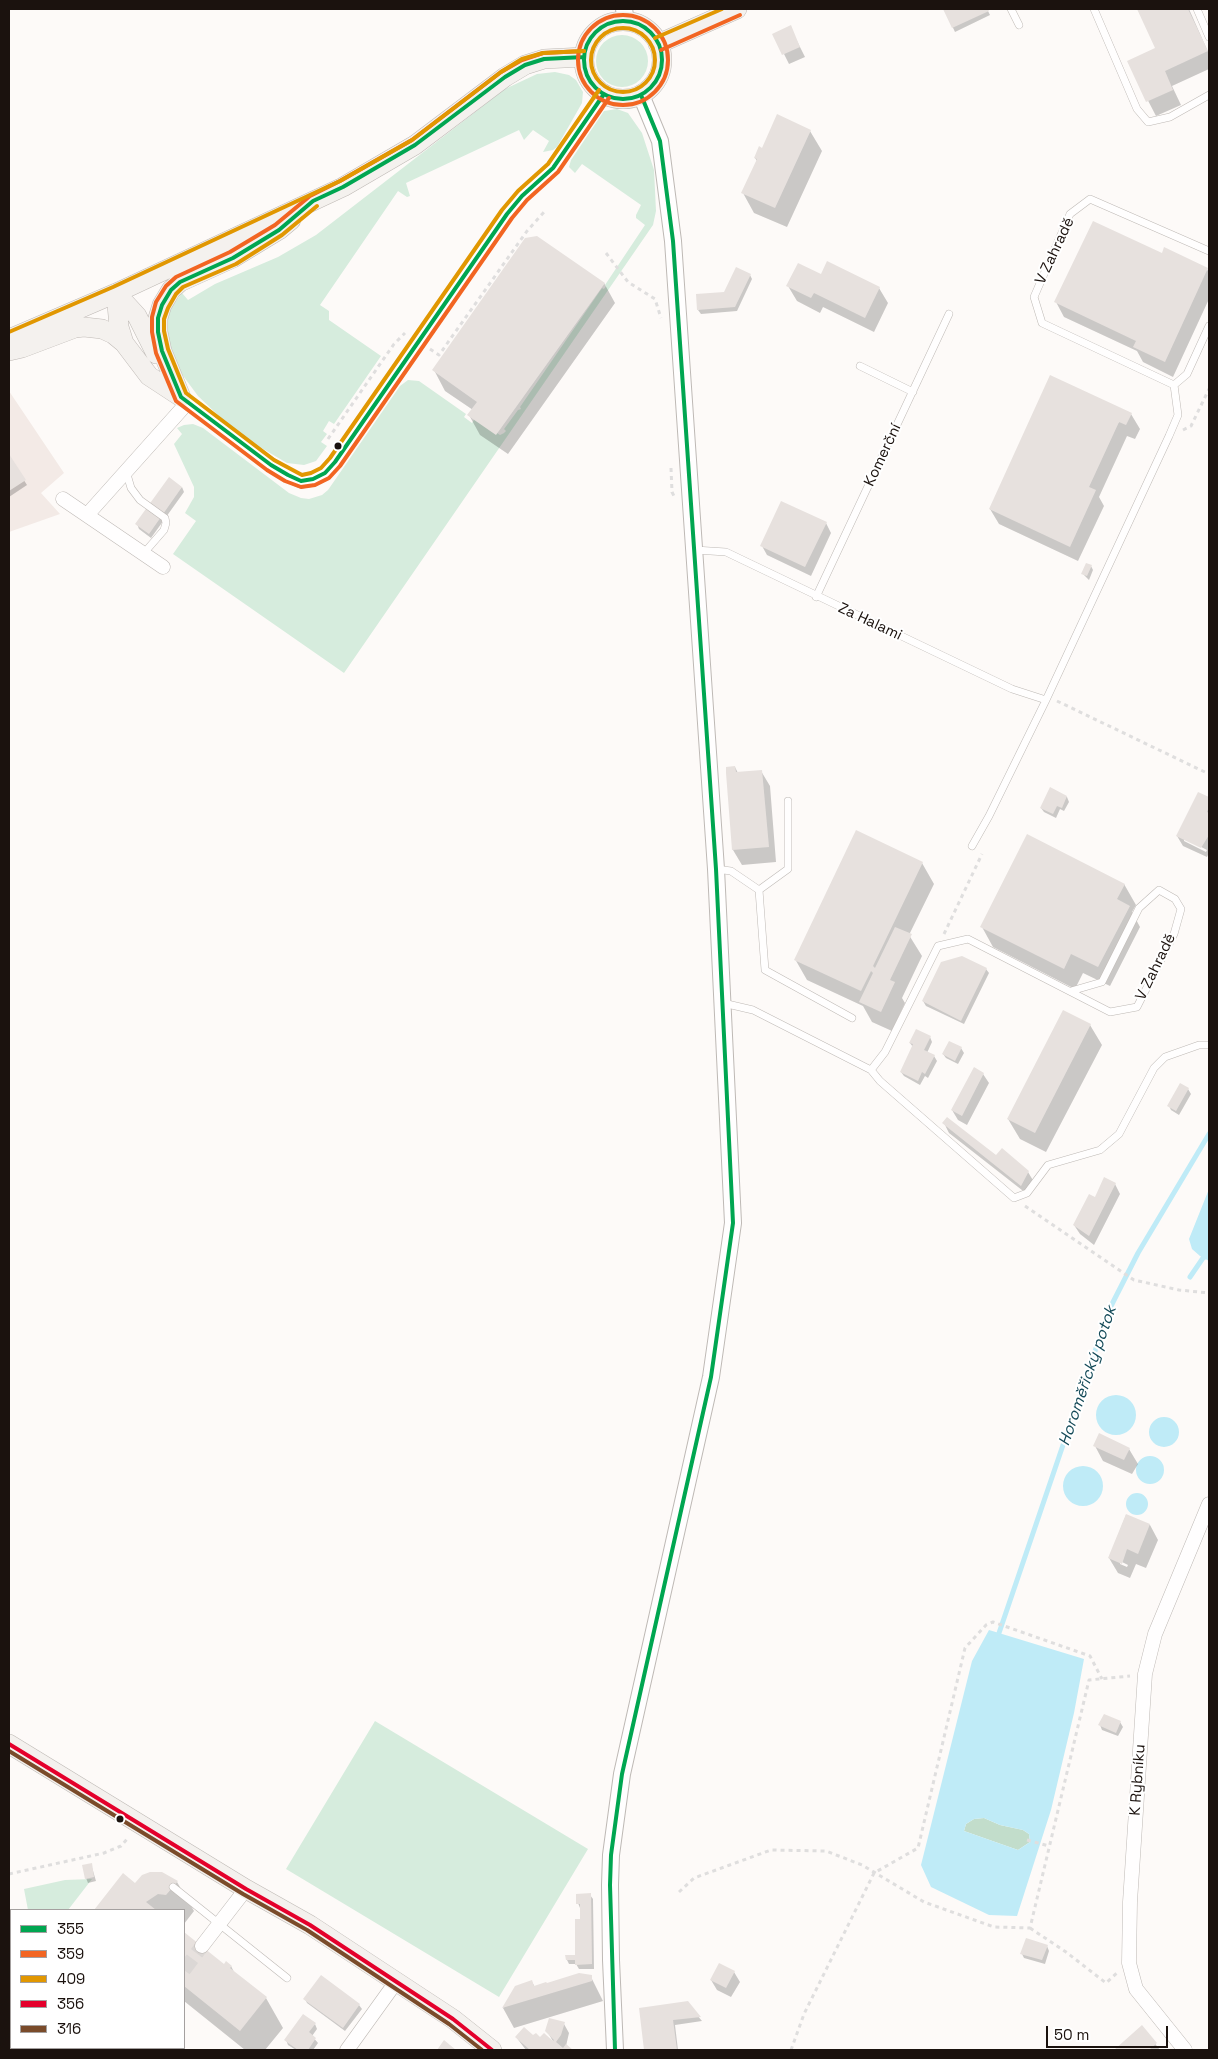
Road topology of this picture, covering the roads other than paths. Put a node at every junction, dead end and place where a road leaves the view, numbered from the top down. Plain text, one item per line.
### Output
1 (737, 9) edge
2 (1011, 9) edge
3 (1094, 9) edge
4 (1197, 9) edge
5 (625, 15) edge
6 (1019, 25) dead end
7 (1209, 37) edge
8 (658, 44) junction
9 (584, 57) junction
10 (604, 94) junction
11 (641, 95) junction
12 (1209, 95) edge
13 (313, 201) junction
14 (1209, 251) edge
15 (116, 293) junction
16 (949, 314) dead end
17 (1209, 326) edge
18 (9, 339) edge
19 (124, 343) junction
20 (9, 351) edge
21 (860, 366) dead end
22 (1174, 386) junction
23 (913, 392) junction
24 (181, 394) junction
25 (126, 471) junction
26 (63, 499) dead end
27 (87, 515) junction
28 (694, 550) junction
29 (144, 554) junction
30 (163, 567) dead end
31 (816, 597) junction
32 (1046, 700) junction
33 (788, 801) dead end
34 (972, 846) dead end
35 (716, 869) junction
36 (759, 890) junction
37 (1070, 991) junction
38 (721, 1003) junction
39 (852, 1018) dead end
40 (1209, 1045) edge
41 (871, 1070) junction
42 (1209, 1504) edge
43 (9, 1744) edge
44 (173, 1886) dead end
45 (246, 1889) junction
46 (220, 1924) junction
47 (202, 1946) tunnel mouth
48 (287, 1978) dead end
49 (396, 1982) junction
50 (347, 2050) edge
51 (492, 2050) edge
52 (615, 2050) edge
53 (1185, 2050) edge

1 - 8 main road
2 - 6 lane
3 - 12 lane
4 - 7 lane
5 - 8 main road
5 - 9 main road
8 - 11 main road
9 - 10 main road
9 - 13 main road
10 - 11 main road
10 - 24 street
11 - 28 street
13 - 15 main road
13 - 24 main road
14 - 22 lane, V Zahradě
15 - 18 main road
15 - 19 main road
15 - 24 main road
16 - 23 lane, Komerční
17 - 22 lane
19 - 20 main road
19 - 24 main road
21 - 23 lane
22 - 32 lane
23 - 31 lane, Komerční
24 - 25 street
25 - 27 street
25 - 29 lane
26 - 27 street
27 - 29 street
28 - 31 lane, Za Halami
28 - 35 street
29 - 30 street
31 - 32 lane, Za Halami
32 - 34 lane
33 - 36 lane
35 - 36 lane
35 - 38 street
36 - 39 lane
37 - 37 lane, V Zahradě
37 - 41 lane, V Zahradě
38 - 41 lane
38 - 52 street
40 - 41 lane
42 - 53 street, K Rybníku
43 - 45 main road
44 - 46 lane
45 - 46 street
45 - 49 main road
46 - 47 street
46 - 48 lane
49 - 50 street
49 - 51 main road

